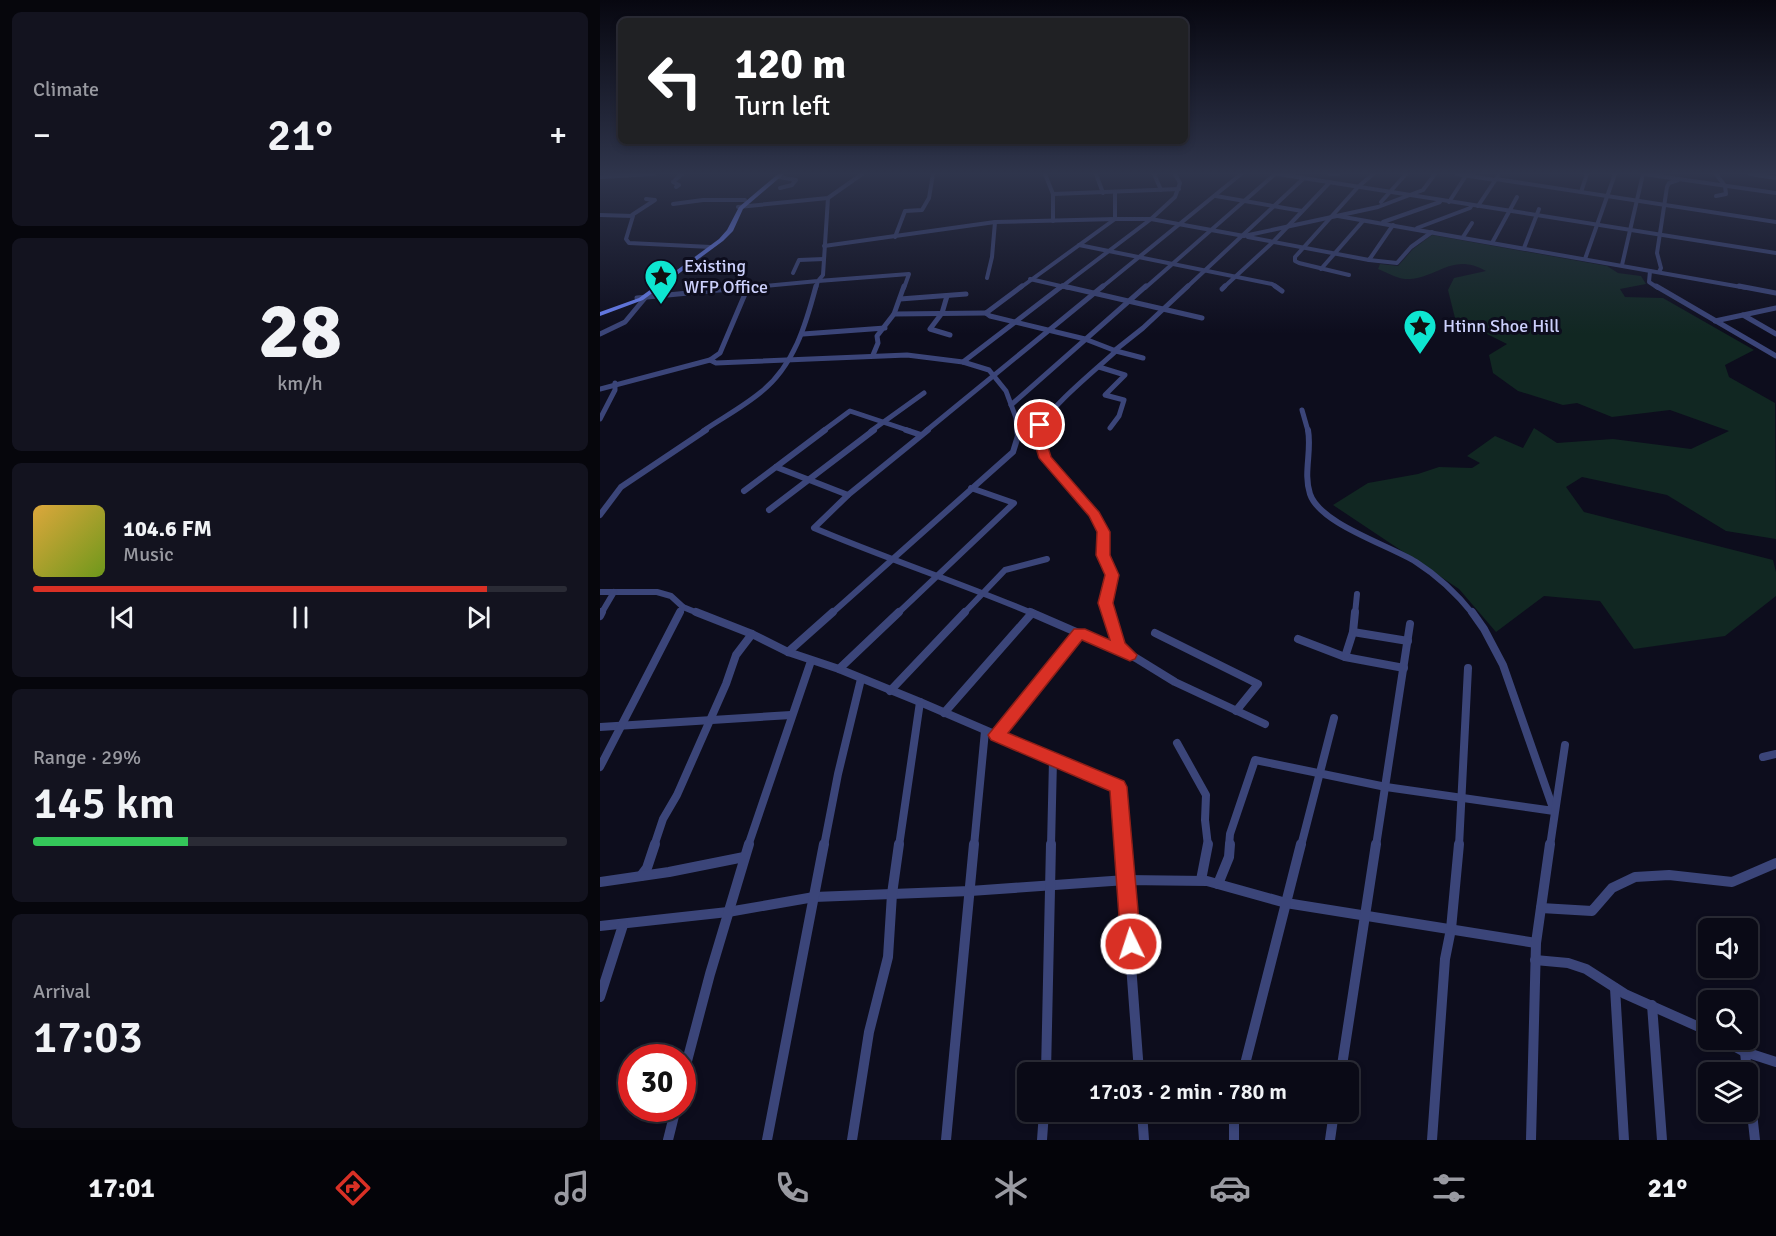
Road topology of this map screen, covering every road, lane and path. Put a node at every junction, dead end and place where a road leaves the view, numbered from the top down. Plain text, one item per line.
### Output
1 (629, 227) edge
2 (732, 227) edge
3 (826, 227) edge
4 (899, 227) edge
5 (960, 227) edge
6 (995, 227) edge
7 (1104, 227) edge
8 (1140, 227) edge
9 (1177, 227) edge
10 (1198, 227) edge
11 (1215, 227) edge
12 (1253, 227) edge
13 (1287, 227) joint
14 (1324, 227) edge
15 (1358, 227) edge
16 (1391, 227) edge
17 (1405, 227) edge
18 (1419, 227) edge
19 (1469, 227) edge
20 (1500, 227) edge
21 (1532, 227) edge
22 (1595, 227) edge
23 (1608, 227) edge
24 (1631, 227) edge
25 (1662, 227) edge
26 (1414, 229) junction
27 (1212, 230) junction
28 (1630, 231) junction
29 (1432, 232) junction
30 (1244, 236) junction
31 (895, 237) junction
32 (1462, 237) junction
33 (1660, 237) junction
34 (1273, 242) junction
35 (1492, 243) junction
36 (1079, 245) junction
37 (824, 246) junction
38 (709, 247) junction
39 (1304, 248) junction
40 (1524, 248) junction
41 (1109, 251) junction
42 (1335, 253) junction
43 (1776, 253) edge
44 (1142, 257) junction
45 (824, 259) junction
46 (1585, 259) junction
47 (1369, 260) junction
48 (1174, 264) junction
49 (1622, 266) junction
50 (1321, 269) junction
51 (1206, 270) junction
52 (1650, 271) junction
53 (1659, 272) junction
54 (793, 273) dead end
55 (1349, 274) dead end
56 (1236, 277) junction
57 (987, 278) dead end
58 (1030, 279) junction
59 (818, 281) junction
60 (1062, 286) junction
61 (761, 287) junction
62 (734, 289) junction
63 (1222, 289) dead end
64 (1282, 291) dead end
65 (1776, 293) edge
66 (745, 294) junction
67 (966, 294) dead end
68 (1096, 294) junction
69 (947, 296) junction
70 (641, 298) junction
71 (900, 299) junction
72 (1132, 302) junction
73 (1162, 308) junction
74 (1776, 308) edge
75 (600, 313) edge
76 (942, 313) junction
77 (986, 313) junction
78 (894, 314) junction
79 (1743, 315) junction
80 (1202, 318) dead end
81 (1715, 321) junction
82 (1013, 322) junction
83 (885, 328) junction
84 (1049, 331) junction
85 (600, 334) edge
86 (803, 334) junction
87 (1776, 334) edge
88 (950, 335) dead end
89 (1085, 339) junction
90 (1115, 351) junction
91 (873, 356) junction
92 (1776, 356) edge
93 (1143, 358) dead end
94 (789, 359) junction
95 (710, 360) junction
96 (963, 362) junction
97 (1099, 367) junction
98 (994, 375) junction
99 (615, 383) junction
100 (600, 389) edge
101 (924, 393) dead end
102 (1011, 405) junction
103 (1302, 410) dead end
104 (600, 419) edge
105 (884, 422) junction
106 (1110, 428) dead end
107 (921, 435) junction
108 (776, 467) junction
109 (809, 480) junction
110 (971, 488) junction
111 (744, 491) dead end
112 (848, 495) junction
113 (770, 510) dead end
114 (600, 515) edge
115 (1047, 559) dead end
116 (890, 560) junction
117 (937, 576) junction
118 (600, 592) edge
119 (614, 592) junction
120 (984, 593) junction
121 (1357, 594) dead end
122 (684, 607) junction
123 (1032, 613) junction
124 (600, 616) edge
125 (1410, 624) dead end
126 (1353, 632) junction
127 (1080, 633) junction
128 (1155, 633) dead end
129 (752, 634) junction
130 (1298, 639) dead end
131 (1408, 641) junction
132 (788, 652) junction
133 (1130, 655) junction
134 (1345, 657) junction
135 (811, 661) junction
136 (1404, 668) junction
137 (1468, 668) dead end
138 (839, 669) junction
139 (861, 679) junction
140 (890, 691) junction
141 (920, 702) junction
142 (1236, 711) junction
143 (944, 713) junction
144 (791, 715) junction
145 (1334, 718) dead end
146 (708, 722) junction
147 (1265, 724) dead end
148 (620, 726) junction
149 (600, 727) edge
150 (985, 731) junction
151 (997, 735) junction
152 (1177, 743) dead end
153 (1565, 745) dead end
154 (1776, 754) edge
155 (1763, 757) dead end
156 (1053, 760) junction
157 (600, 767) edge
158 (1319, 775) junction
159 (1386, 787) junction
160 (1460, 798) junction
161 (1554, 811) junction
162 (744, 857) junction
163 (1776, 863) edge
164 (641, 876) junction
165 (1126, 880) junction
166 (1201, 880) junction
167 (600, 882) edge
168 (1218, 884) junction
169 (1049, 885) junction
170 (970, 891) junction
171 (892, 894) junction
172 (814, 897) junction
173 (1286, 903) junction
174 (1541, 908) junction
175 (728, 912) junction
176 (1366, 915) junction
177 (623, 925) junction
178 (600, 926) edge
179 (1451, 929) junction
180 (1536, 943) junction
181 (1536, 960) junction
182 (1615, 988) junction
183 (600, 998) edge
184 (1652, 1005) junction
185 (1698, 1026) edge
186 (692, 1044) edge
187 (1741, 1050) edge
188 (1745, 1052) junction
189 (1046, 1062) edge
190 (1138, 1062) edge
191 (1246, 1062) edge
192 (1343, 1062) edge
193 (1746, 1062) edge
194 (1776, 1062) edge
195 (672, 1122) edge
196 (1043, 1122) edge
197 (1143, 1122) edge
198 (1234, 1122) edge
199 (1333, 1122) edge
200 (1753, 1122) edge
201 (668, 1140) edge
202 (767, 1140) edge
203 (852, 1140) edge
204 (946, 1140) edge
205 (1042, 1140) edge
206 (1144, 1140) edge
207 (1234, 1140) edge
208 (1330, 1140) edge
209 (1431, 1140) edge
210 (1531, 1140) edge
211 (1624, 1140) edge
212 (1662, 1140) edge
213 (1755, 1140) edge

1 - 38 street
2 - 38 main road
3 - 37 street
4 - 31 street
5 - 31 street
6 - 57 street
7 - 36 street
8 - 41 street
9 - 44 street
10 - 27 street
11 - 27 street
12 - 30 street
13 - 30 street
13 - 34 street
14 - 39 street
15 - 42 street
16 - 47 street
17 - 26 street
18 - 26 street
19 - 32 street
20 - 35 street
21 - 40 street
22 - 46 street
23 - 28 street
24 - 28 street
25 - 33 street
26 - 29 street
27 - 30 street
27 - 48 street
28 - 33 street
28 - 49 street
29 - 32 street
29 - 47 street
30 - 34 street
30 - 51 street
31 - 37 street
32 - 35 street
33 - 43 street
33 - 53 street
34 - 39 street
34 - 56 street
35 - 40 street
36 - 41 street
36 - 58 street
37 - 45 street
38 - 70 main road
39 - 42 street
39 - 50 street
40 - 46 street
41 - 44 street
41 - 60 street
42 - 47 street
42 - 50 street
44 - 48 street
44 - 68 street
45 - 54 street
45 - 59 street
46 - 49 street
48 - 51 street
48 - 72 street
49 - 52 street
50 - 55 street
51 - 56 street
51 - 73 street
52 - 53 street
52 - 81 street
53 - 65 street
56 - 63 street
56 - 64 street
58 - 60 street
58 - 77 street
59 - 61 street
59 - 71 street
59 - 86 street
60 - 68 street
60 - 82 street
61 - 62 street
61 - 66 street
62 - 66 street
62 - 70 street
66 - 95 street
67 - 69 street
68 - 72 street
68 - 84 street
69 - 71 street
69 - 76 street
70 - 75 main road
70 - 85 street
71 - 78 street
72 - 73 street
72 - 89 street
73 - 80 street
73 - 90 street
74 - 79 street
76 - 77 street
76 - 78 street
76 - 88 street
77 - 82 street
78 - 83 street
79 - 81 street
79 - 87 street
81 - 92 street
82 - 84 street
82 - 96 street
83 - 86 street
83 - 91 street
84 - 89 street
84 - 98 street
86 - 94 street
89 - 90 street
89 - 102 street
90 - 93 street
90 - 97 street
91 - 94 street
91 - 96 street
94 - 95 street
94 - 114 street
95 - 99 street
96 - 98 street
97 - 106 street
97 - 133 street
98 - 102 street
98 - 107 street
99 - 100 street
99 - 104 street
101 - 105 street
102 - 110 street
103 - 161 street
105 - 107 street
105 - 108 street
105 - 109 street
107 - 112 street
108 - 109 street
108 - 111 street
109 - 112 street
109 - 113 street
110 - 116 street
110 - 117 street
112 - 116 street
115 - 120 street
116 - 117 street
116 - 132 street
117 - 120 street
117 - 138 street
118 - 119 street
119 - 122 street
119 - 124 street
120 - 123 street
120 - 140 street
121 - 126 street
122 - 129 street
122 - 148 street
123 - 127 street
123 - 143 street
125 - 131 street
126 - 131 street
126 - 134 street
127 - 133 street
127 - 151 street
128 - 142 street
129 - 132 street
129 - 146 street
130 - 134 street
131 - 136 street
132 - 135 street
133 - 142 street
134 - 136 street
135 - 138 street
135 - 144 street
136 - 159 street
137 - 160 street
138 - 139 street
139 - 140 street
139 - 172 street
140 - 141 street
141 - 143 street
141 - 171 street
142 - 147 street
143 - 150 street
144 - 146 street
144 - 162 street
145 - 158 street
146 - 148 street
146 - 164 street
148 - 149 street
148 - 157 street
150 - 151 street
150 - 170 street
151 - 156 street
152 - 166 street
153 - 161 street
154 - 155 street
156 - 165 street
156 - 169 street
158 - 159 street
158 - 168 street
158 - 173 street
159 - 160 street
159 - 176 street
160 - 161 street
160 - 179 street
161 - 174 street
162 - 164 street
162 - 175 street
163 - 174 street
164 - 167 street
165 - 166 street
165 - 169 street
165 - 190 street
166 - 168 street
168 - 173 street
169 - 170 street
169 - 189 street
170 - 171 street
170 - 204 street
171 - 172 street
171 - 203 street
172 - 175 street
172 - 202 street
173 - 176 street
173 - 191 street
174 - 180 street
175 - 177 street
175 - 186 street
176 - 179 street
176 - 192 street
177 - 178 street
177 - 183 street
179 - 180 street
179 - 209 street
180 - 181 street
181 - 182 street
181 - 210 street
182 - 184 street
182 - 211 street
184 - 185 street
184 - 212 street
187 - 188 street
188 - 193 street
188 - 194 street
195 - 201 street
196 - 205 street
197 - 206 street
198 - 207 street
199 - 208 street
200 - 213 street

